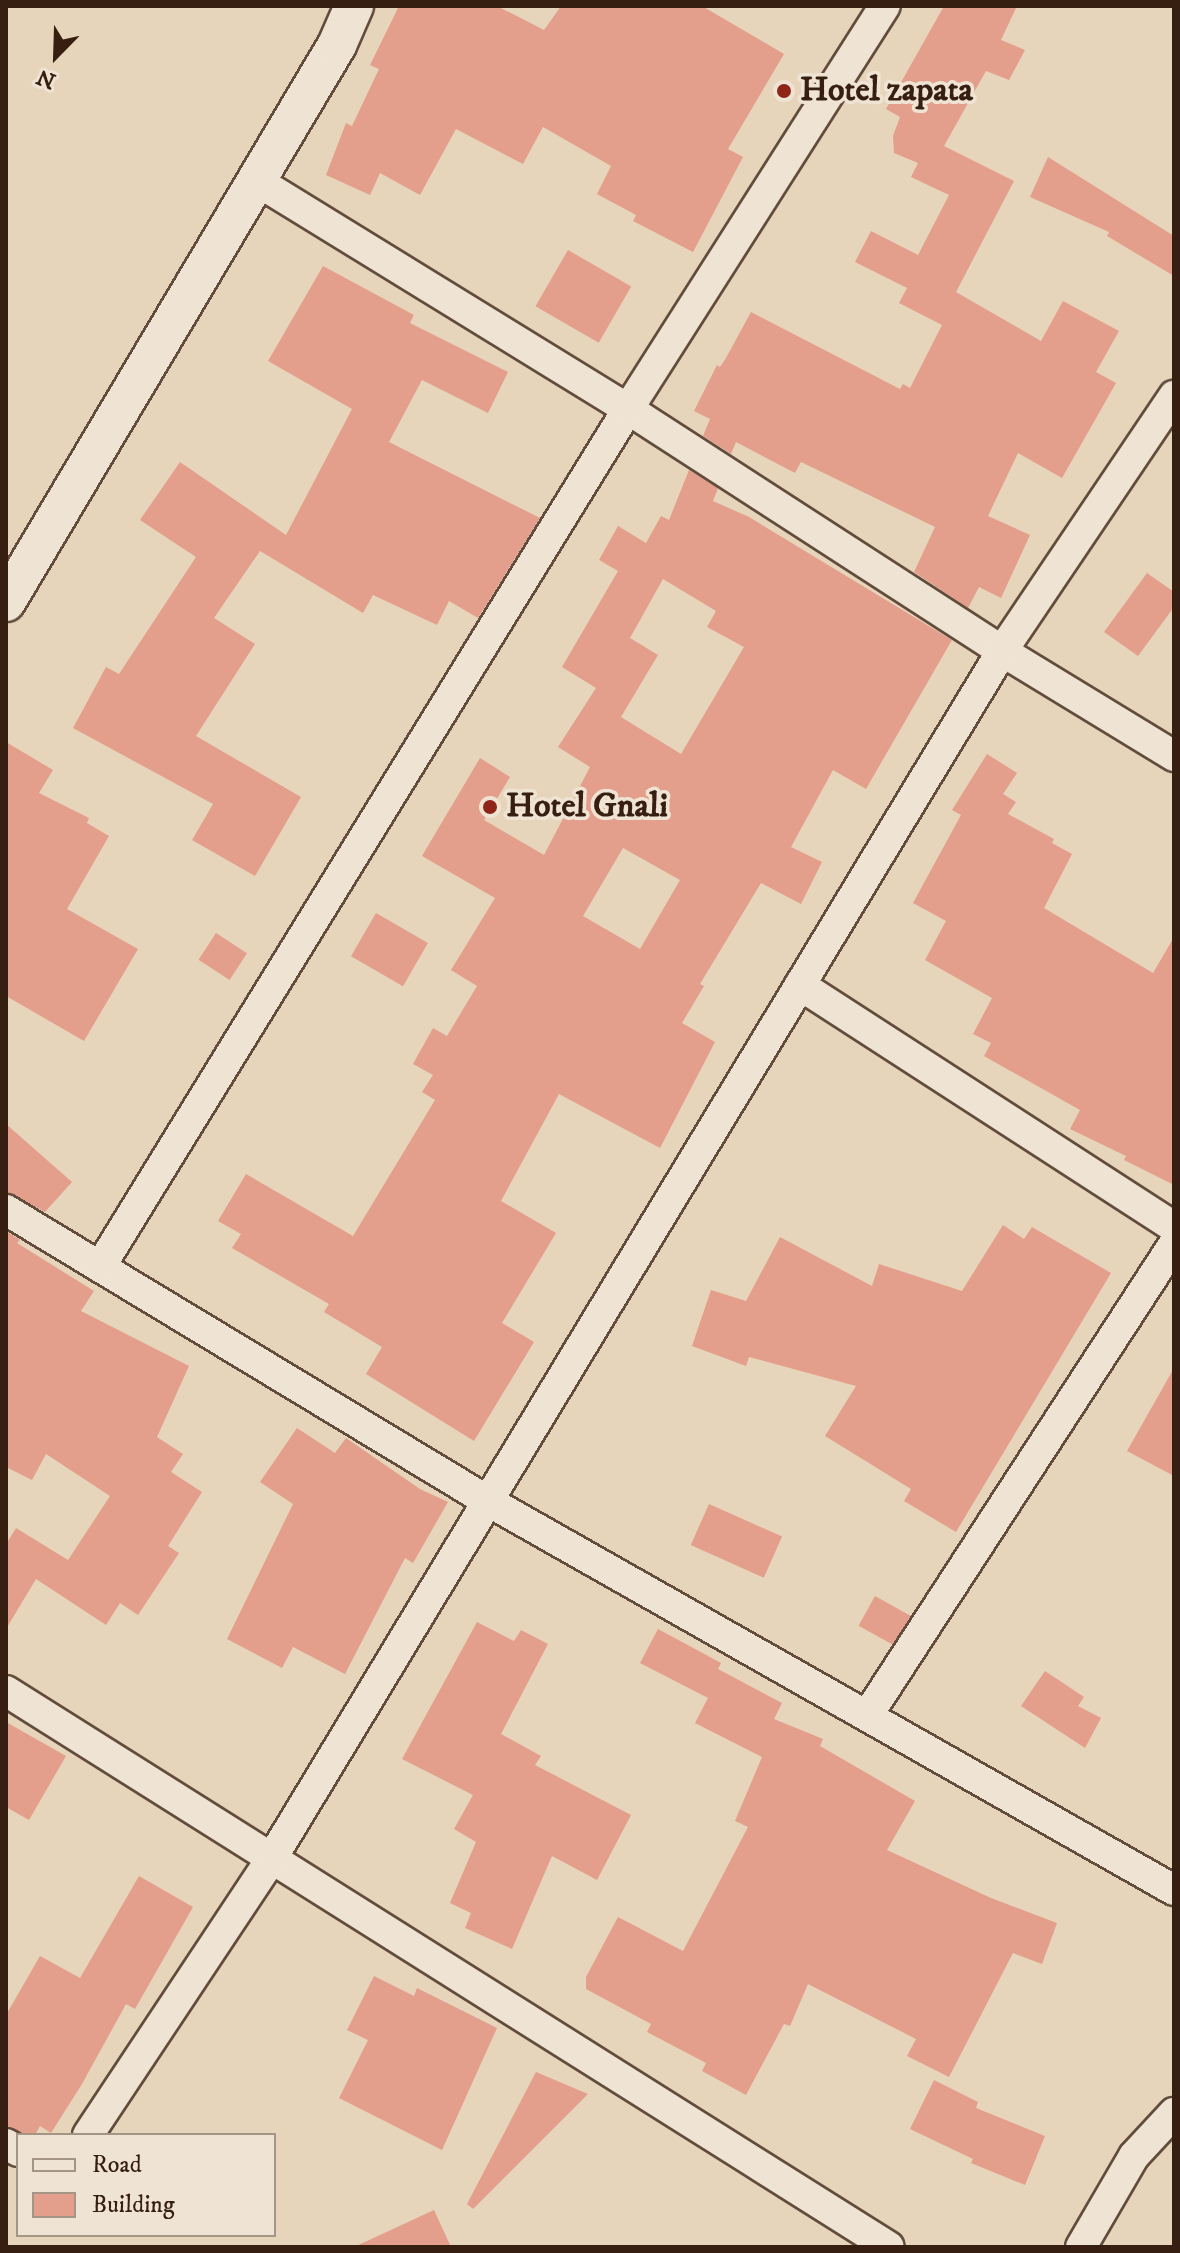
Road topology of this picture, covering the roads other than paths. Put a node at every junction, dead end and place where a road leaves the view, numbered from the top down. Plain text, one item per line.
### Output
1 (354, 6) edge
2 (885, 6) edge
3 (257, 181) junction
4 (1174, 396) edge
5 (628, 409) junction
6 (6, 602) edge
7 (1002, 651) junction
8 (1174, 756) edge
9 (800, 985) junction
10 (6, 1210) edge
11 (1174, 1227) edge
12 (1174, 1244) edge
13 (100, 1267) junction
14 (486, 1500) junction
15 (6, 1691) edge
16 (867, 1716) junction
17 (272, 1858) junction
18 (1174, 1890) edge
19 (1174, 2113) edge
20 (89, 2133) edge
21 (889, 2247) edge
22 (1081, 2247) edge

1 - 3 street
2 - 5 street
3 - 5 street
3 - 6 street
4 - 7 street
5 - 7 street
5 - 13 street
7 - 8 street
7 - 9 street
9 - 11 street
9 - 14 street
10 - 13 street
12 - 16 street
13 - 14 street
14 - 16 street
14 - 17 street
15 - 17 street
16 - 18 street
17 - 20 street
17 - 21 street
19 - 22 street

